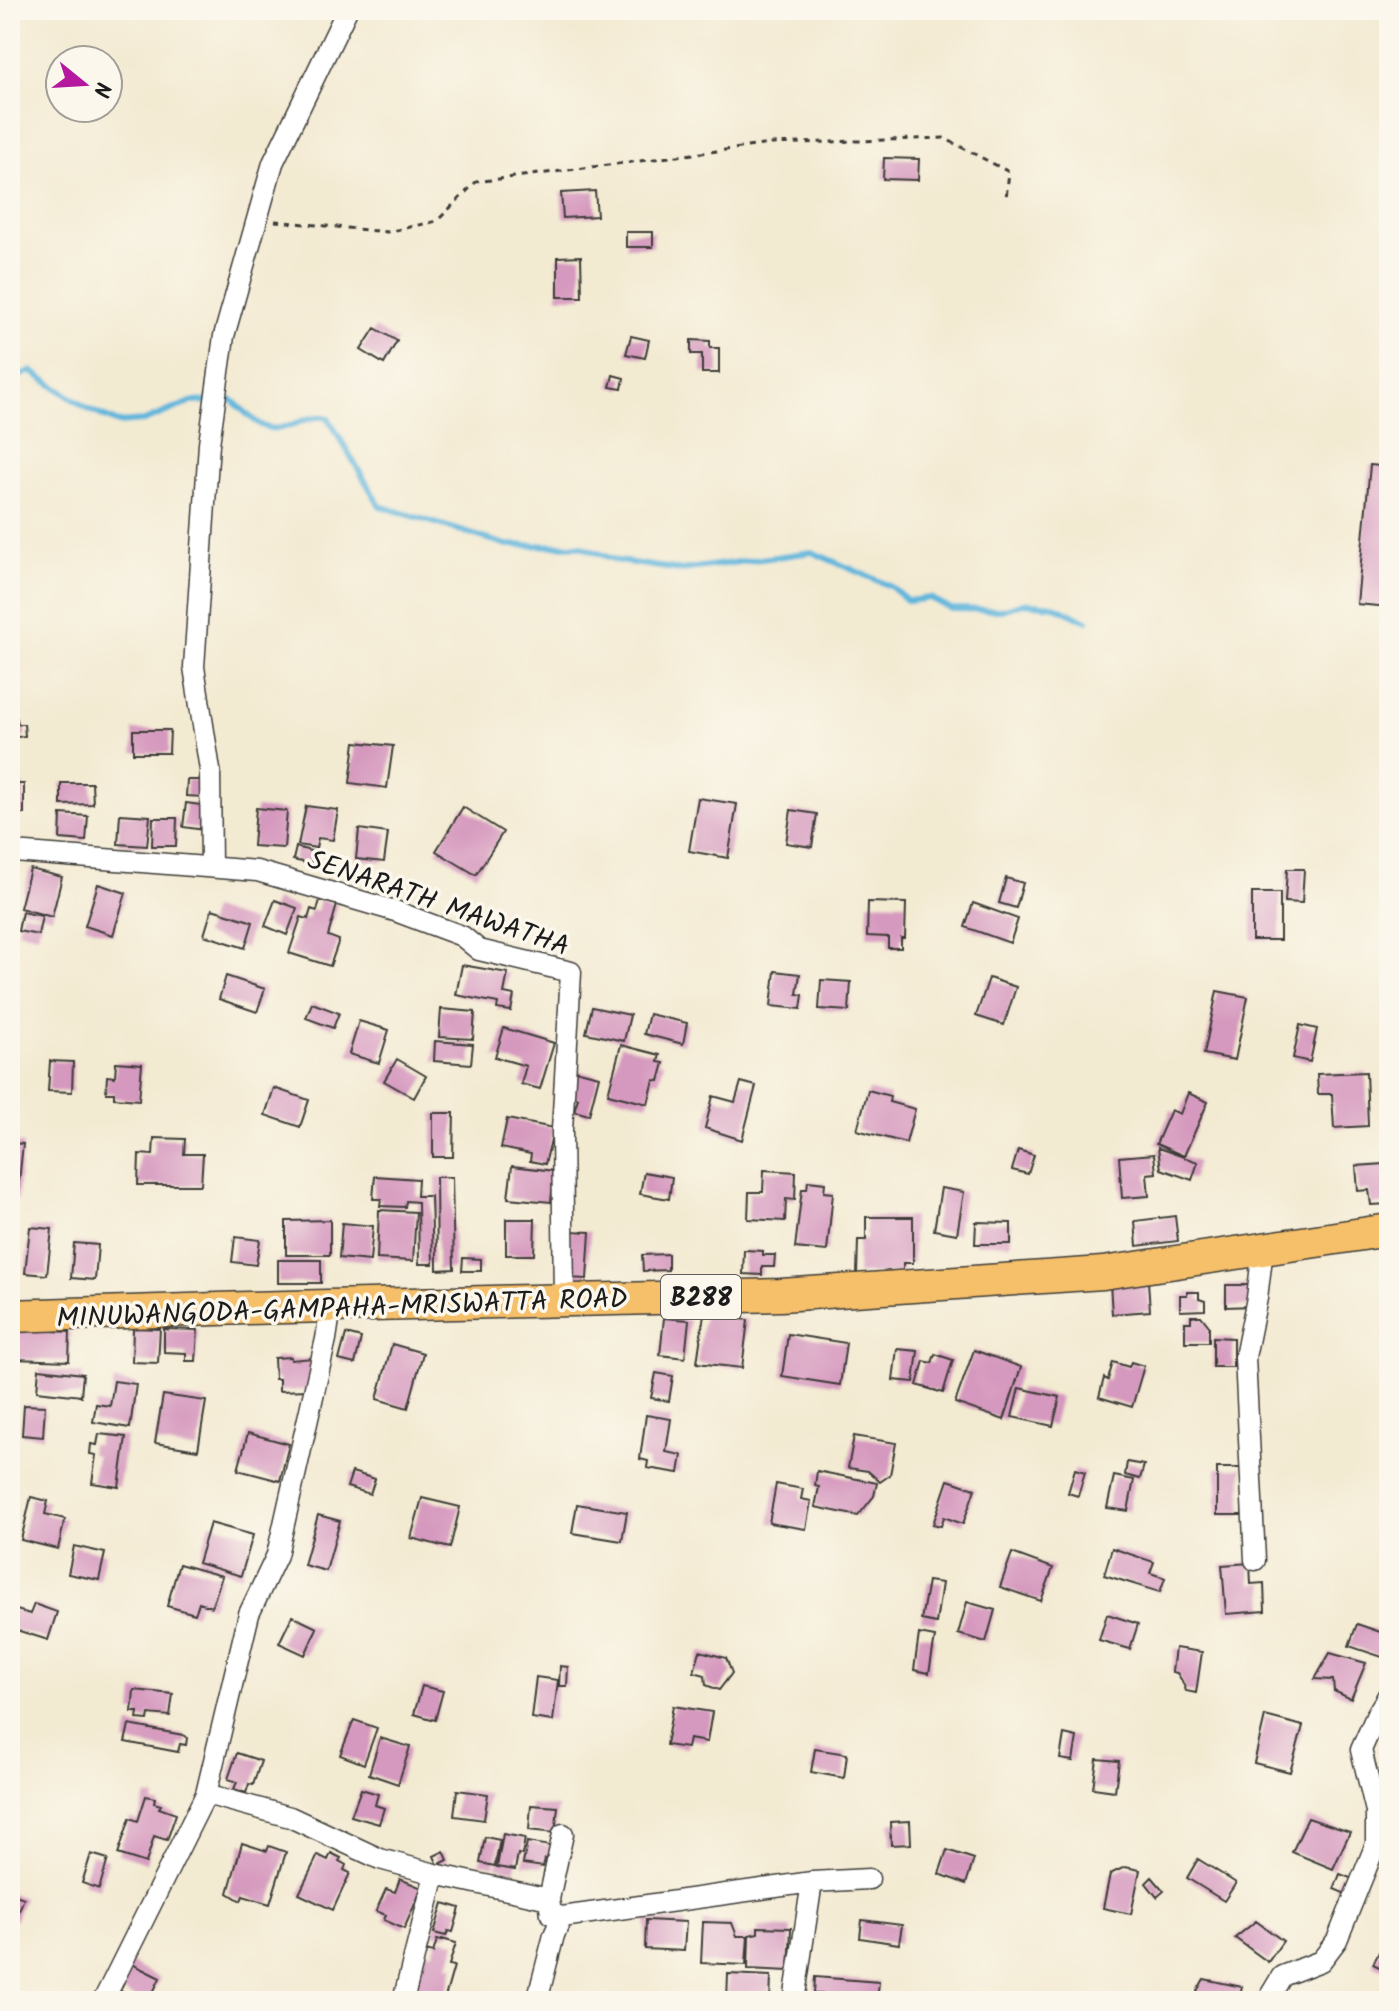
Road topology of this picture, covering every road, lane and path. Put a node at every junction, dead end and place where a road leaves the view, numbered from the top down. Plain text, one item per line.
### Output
1 (347, 10) edge
2 (1006, 198) dead end
3 (255, 219) junction
4 (14, 852) dead end
5 (211, 866) junction
6 (1389, 1230) edge
7 (1263, 1249) junction
8 (564, 1300) junction
9 (331, 1306) junction
10 (10, 1316) edge
11 (1255, 1560) dead end
12 (1389, 1694) edge
13 (206, 1794) junction
14 (563, 1834) dead end
15 (435, 1874) junction
16 (869, 1879) dead end
17 (812, 1882) junction
18 (549, 1899) junction
19 (562, 1917) junction
20 (103, 2001) edge
21 (403, 2001) edge
22 (537, 2001) edge
23 (794, 2001) edge
24 (1267, 2001) edge

1 - 3 street
2 - 3 path
3 - 5 street
4 - 5 street, SENARATH MAWATHA
5 - 8 street, SENARATH MAWATHA
6 - 7 main road, MINUWANGODA-GAMPAHA-MRISWATTA ROAD / B288
7 - 8 main road, MINUWANGODA-GAMPAHA-MRISWATTA ROAD / B288
7 - 11 street
8 - 9 main road, MINUWANGODA-GAMPAHA-MRISWATTA ROAD / B288
9 - 10 main road, MINUWANGODA-GAMPAHA-MRISWATTA ROAD / B288
9 - 13 street
12 - 24 street
13 - 15 street
13 - 20 street
14 - 18 street
15 - 18 street
15 - 21 street
16 - 17 street
17 - 19 street
17 - 23 street
18 - 19 street
19 - 22 street

